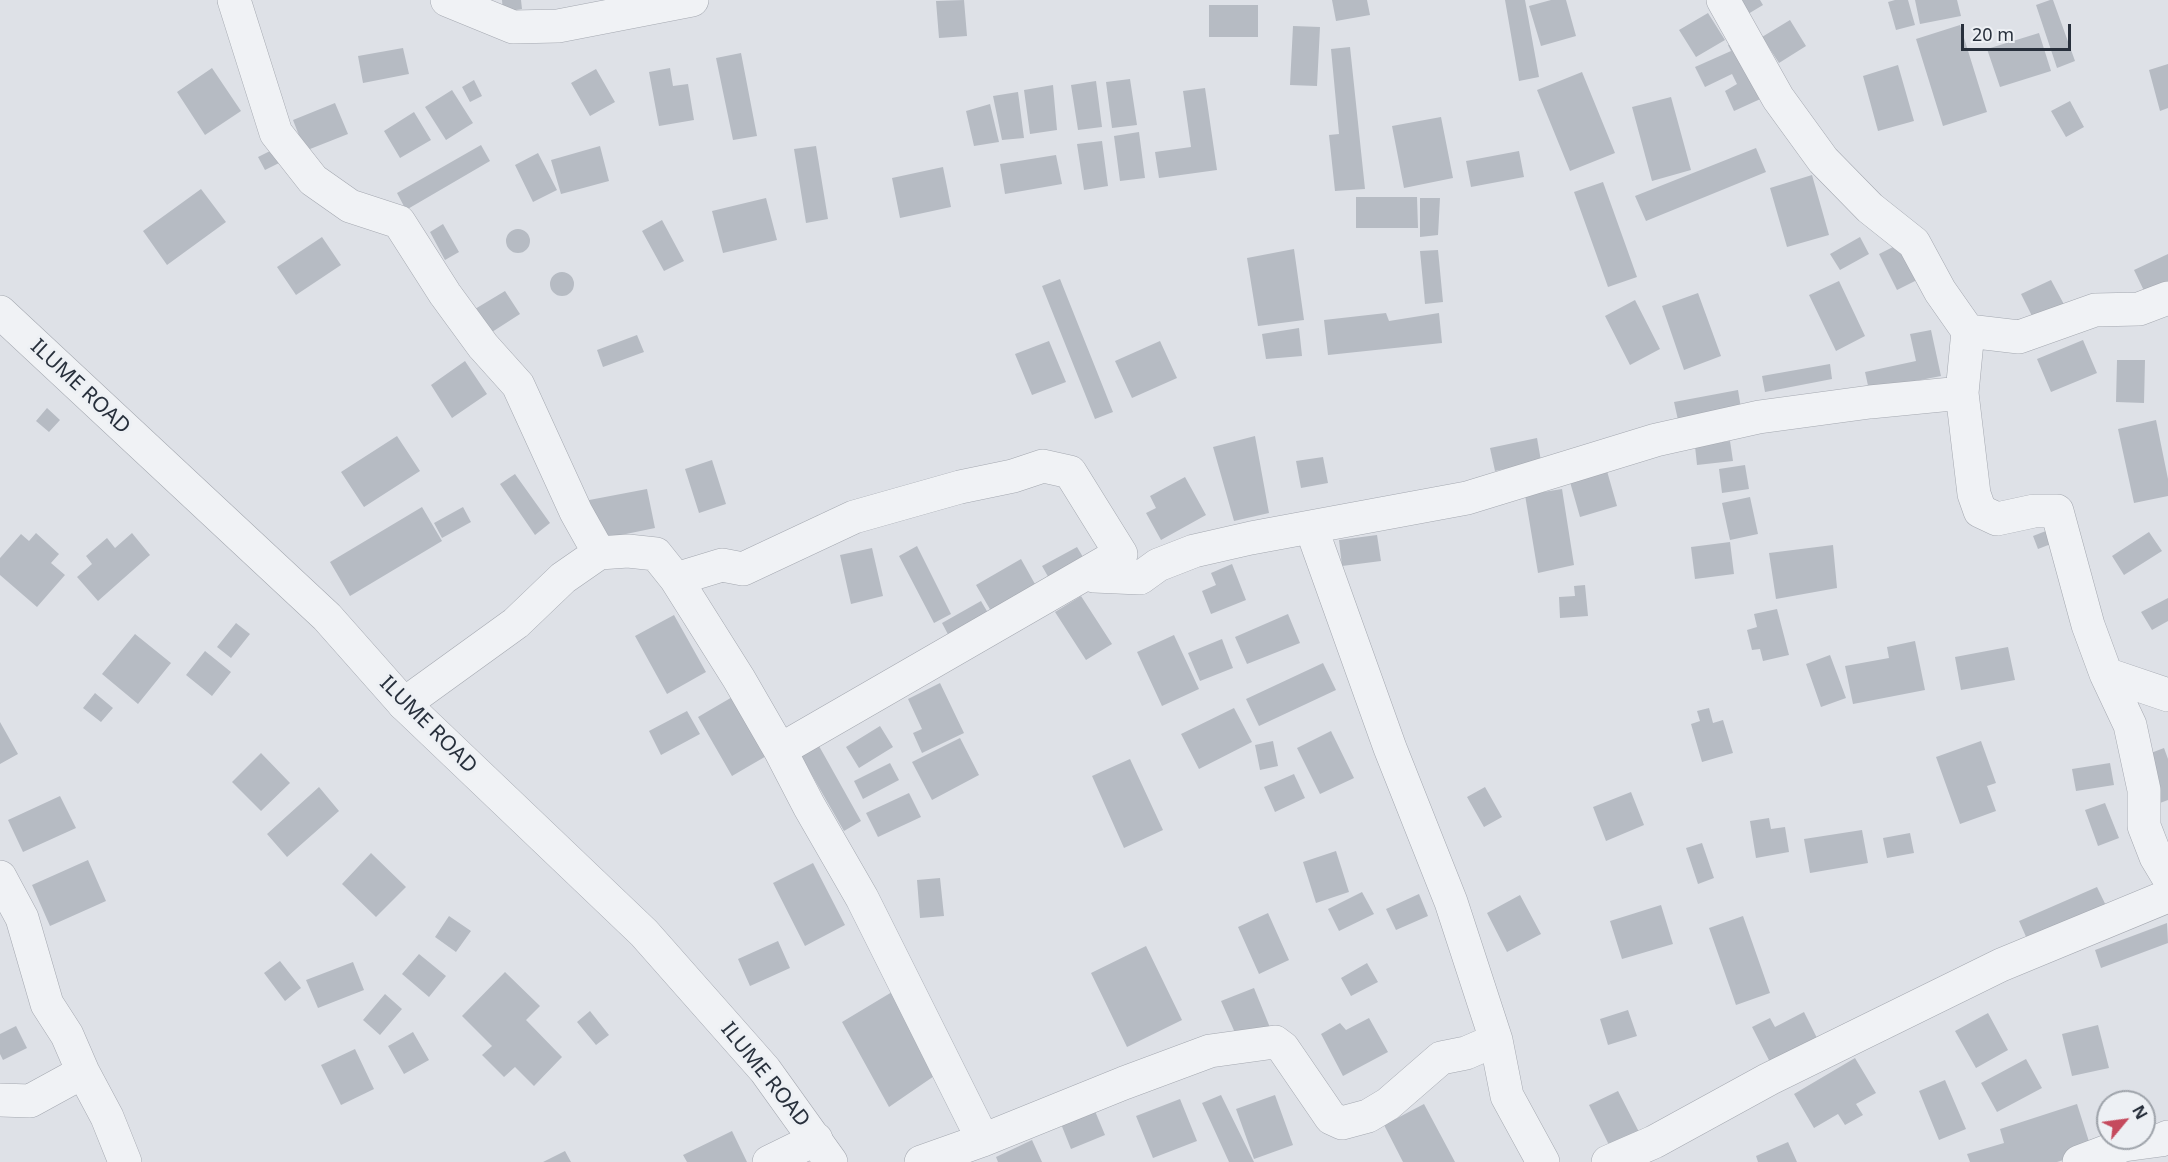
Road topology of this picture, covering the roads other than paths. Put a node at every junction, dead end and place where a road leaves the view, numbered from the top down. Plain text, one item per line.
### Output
1 (234, 0) edge
2 (447, 0) edge
3 (692, 0) edge
4 (1724, 0) edge
5 (619, 7) edge
6 (2168, 298) edge
7 (0, 312) edge
8 (1968, 332) junction
9 (1962, 393) junction
10 (1311, 527) junction
11 (599, 554) junction
12 (1120, 554) junction
13 (676, 579) junction
14 (2106, 674) junction
15 (2168, 695) edge
16 (404, 704) junction
17 (780, 750) junction
18 (0, 877) edge
19 (2168, 878) edge
20 (2168, 896) edge
21 (1496, 1040) junction
22 (83, 1072) junction
23 (0, 1100) edge
24 (2168, 1137) edge
25 (983, 1140) junction
26 (824, 1151) edge
27 (1658, 1152) edge
28 (125, 1162) edge
29 (769, 1162) edge
30 (921, 1162) edge
31 (1543, 1162) edge
32 (1608, 1162) edge
33 (2079, 1162) edge

1 - 11 street
2 - 5 street
3 - 5 street
4 - 8 street
6 - 8 street
7 - 16 street, ILUME ROAD
8 - 9 street
9 - 10 street
9 - 14 street
10 - 12 street
10 - 21 street
11 - 13 street
11 - 16 street
12 - 13 street
12 - 17 street
13 - 17 street
14 - 15 street
14 - 19 street
16 - 26 street, ILUME ROAD
17 - 25 street
18 - 22 street
20 - 27 street
21 - 25 street
21 - 31 street
22 - 23 street
22 - 28 street
24 - 33 street
25 - 30 street
26 - 29 street
27 - 32 street

